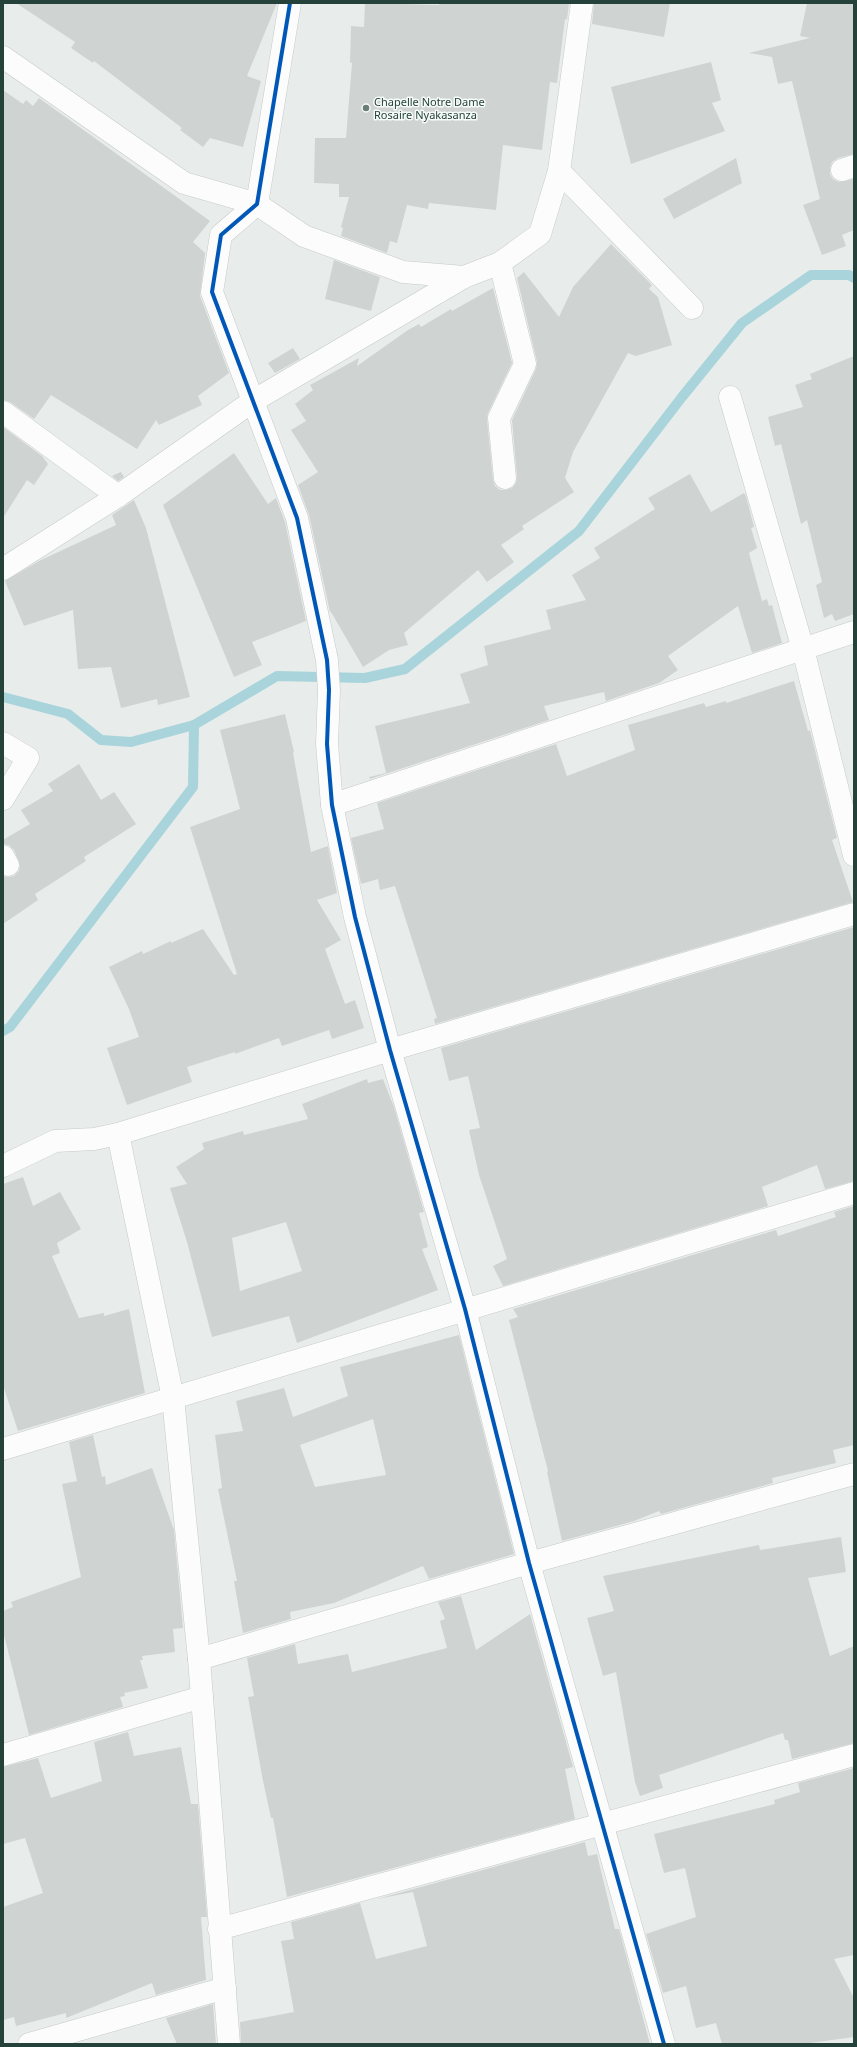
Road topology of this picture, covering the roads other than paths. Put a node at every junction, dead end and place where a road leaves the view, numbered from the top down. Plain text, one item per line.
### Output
1 (290, 3) edge
2 (582, 3) edge
3 (3, 57) edge
4 (558, 171) junction
5 (257, 204) junction
6 (500, 263) junction
7 (464, 277) junction
8 (692, 308) dead end
9 (730, 397) dead end
10 (253, 400) junction
11 (3, 412) edge
12 (505, 478) dead end
13 (118, 496) junction
14 (3, 569) edge
15 (854, 632) edge
16 (803, 648) junction
17 (3, 743) edge
18 (3, 799) edge
19 (332, 805) junction
20 (854, 855) edge
21 (854, 914) edge
22 (390, 1050) junction
23 (118, 1134) junction
24 (3, 1166) edge
25 (854, 1193) edge
26 (465, 1309) junction
27 (173, 1398) junction
28 (3, 1449) edge
29 (854, 1474) edge
30 (529, 1564) junction
31 (199, 1659) junction
32 (202, 1697) junction
33 (3, 1755) edge
34 (854, 1755) edge
35 (602, 1824) junction
36 (219, 1929) junction
37 (225, 1988) junction
38 (29, 2044) edge
39 (229, 2044) edge
40 (664, 2044) edge

1 - 5 street
2 - 4 street
3 - 5 street
4 - 6 street
4 - 8 street
5 - 7 street
5 - 10 street
6 - 7 street
6 - 12 street
7 - 10 street
9 - 16 street
10 - 13 street
10 - 19 street
11 - 13 street
13 - 14 street
15 - 16 street
16 - 19 street
16 - 20 street
17 - 18 street
19 - 22 street
21 - 22 street
22 - 23 street
22 - 26 street
23 - 24 street
23 - 27 street
25 - 26 street
26 - 27 street
26 - 30 street
27 - 28 street
27 - 31 street
29 - 30 street
30 - 31 street
30 - 35 street
31 - 32 street
32 - 33 street
32 - 36 street
34 - 35 street
35 - 36 street
35 - 40 street
36 - 37 street
37 - 38 street
37 - 39 street

